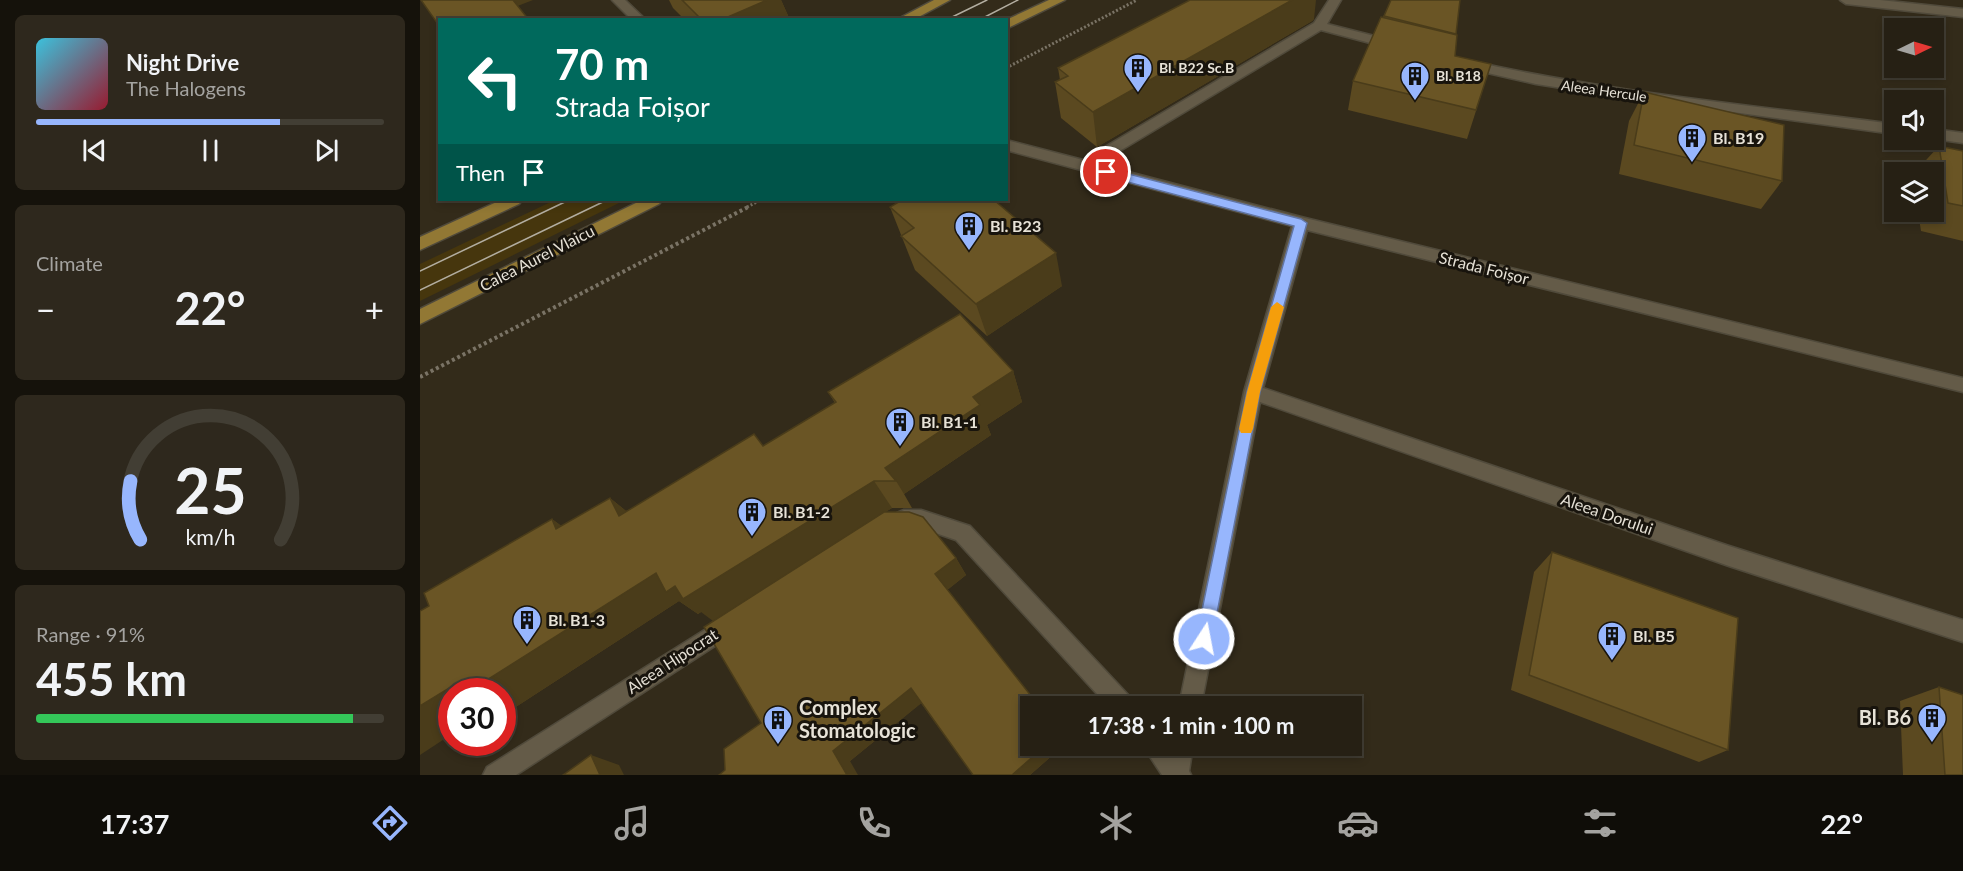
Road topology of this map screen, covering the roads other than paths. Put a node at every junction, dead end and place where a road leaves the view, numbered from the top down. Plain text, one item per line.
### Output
1 (618, 0) edge
2 (944, 0) edge
3 (1059, 0) edge
4 (1335, 0) edge
5 (1846, 0) edge
6 (1963, 12) edge
7 (638, 18) edge
8 (906, 18) edge
9 (1008, 24) edge
10 (1319, 26) junction
11 (1408, 49) edge
12 (1452, 60) edge
13 (1884, 128) edge
14 (1944, 135) edge
15 (1963, 138) edge
16 (1008, 147) edge
17 (1084, 166) junction
18 (512, 201) edge
19 (652, 201) edge
20 (1301, 223) junction
21 (420, 244) edge
22 (420, 317) edge
23 (1963, 386) edge
24 (1253, 392) junction
25 (884, 525) edge
26 (744, 615) edge
27 (1963, 631) edge
28 (1115, 696) edge
29 (1192, 696) edge
30 (1163, 756) edge
31 (1180, 756) edge
32 (1177, 774) edge
33 (495, 775) edge

1 - 7 street
2 - 8 main road
3 - 9 main road
4 - 10 street
5 - 6 street
10 - 11 street
10 - 17 street
12 - 13 street, Aleea Hercule
14 - 15 street
16 - 17 street, Strada Foișor
17 - 20 street, Strada Foișor
18 - 21 main road
19 - 22 main road, Calea Aurel Vlaicu
20 - 23 street, Strada Foișor
20 - 24 street
24 - 27 street, Aleea Dorului
24 - 29 street
25 - 28 street
26 - 33 street, Aleea Hipocrat
30 - 32 street
31 - 32 street

